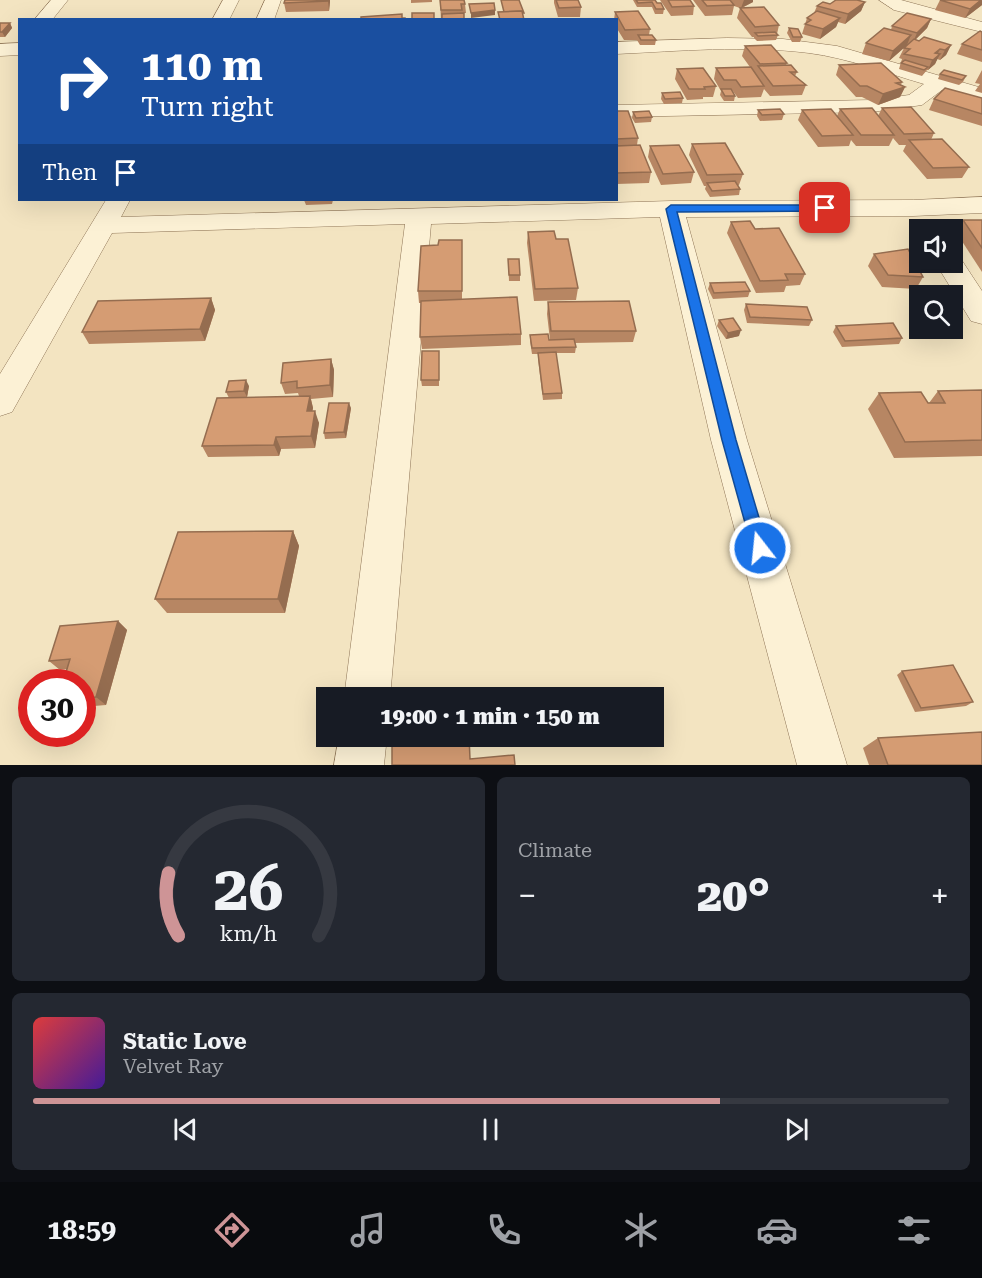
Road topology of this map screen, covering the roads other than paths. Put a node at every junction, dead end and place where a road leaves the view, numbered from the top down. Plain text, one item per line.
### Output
1 (60, 0) edge
2 (231, 0) edge
3 (273, 0) edge
4 (887, 0) edge
5 (44, 18) edge
6 (221, 18) edge
7 (267, 18) edge
8 (982, 27) edge
9 (618, 48) edge
10 (939, 82) junction
11 (982, 95) edge
12 (618, 111) edge
13 (117, 201) edge
14 (982, 205) edge
15 (913, 207) junction
16 (671, 209) junction
17 (419, 216) junction
18 (920, 219) edge
19 (103, 225) junction
20 (956, 273) edge
21 (982, 314) edge
22 (0, 404) edge
23 (368, 687) edge
24 (361, 747) edge
25 (359, 765) edge
26 (822, 765) edge

1 - 5 street
2 - 6 street
3 - 7 street
4 - 8 street
9 - 10 street
10 - 11 street
10 - 12 street
13 - 19 street
14 - 15 street
15 - 16 street
15 - 18 street
16 - 17 street
16 - 26 street
17 - 19 street
17 - 23 street
19 - 22 street
20 - 21 street
24 - 25 street

